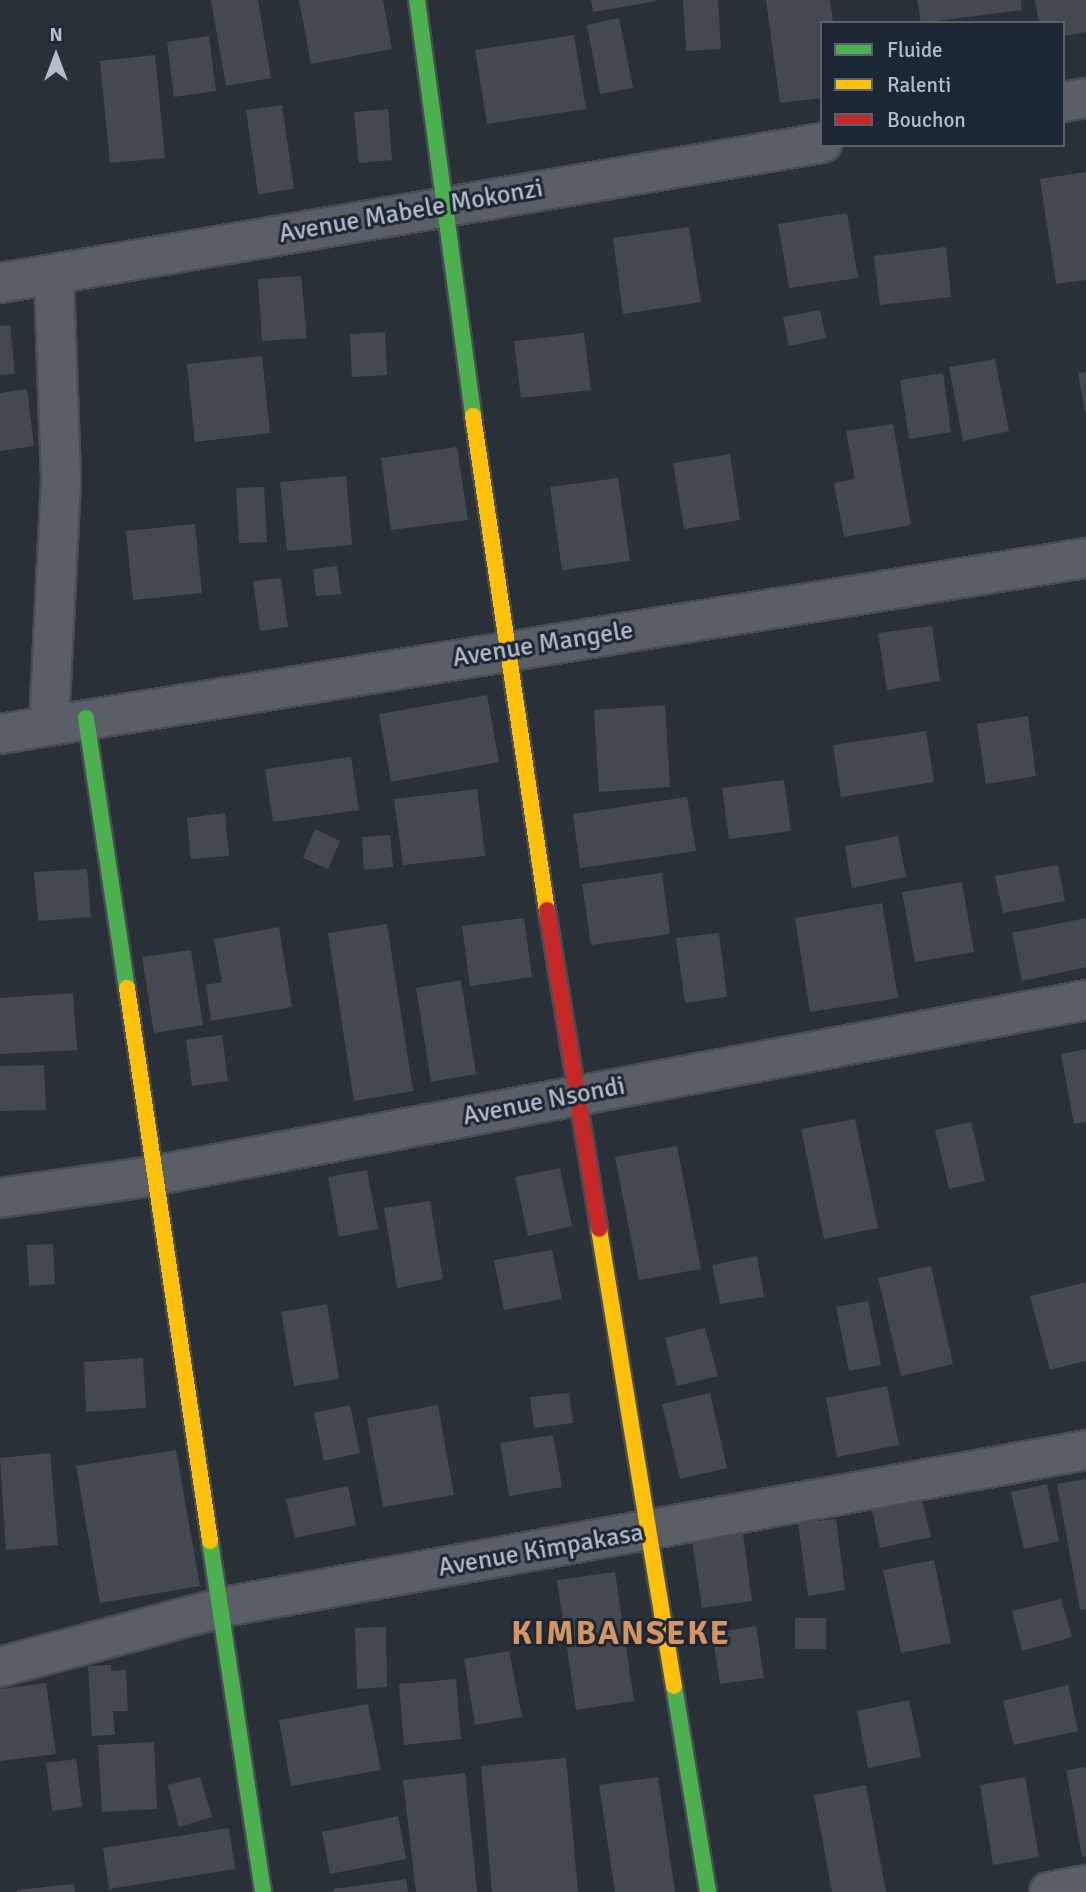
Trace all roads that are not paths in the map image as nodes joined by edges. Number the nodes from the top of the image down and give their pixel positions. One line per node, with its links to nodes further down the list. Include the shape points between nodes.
1 (417, 0): 5 (street)
2 (1086, 98): 3 (street)
3 (1065, 102)
4 (820, 143): 5 (street, Avenue Mabele Mokonzi)
5 (445, 206): 6 (street, Avenue Mabele Mokonzi); 9 (street)
6 (54, 274): 7 (street, Avenue Mabele Mokonzi); 11 (street, via 61,478)
7 (0, 283)
8 (1086, 558): 9 (street, Avenue Mangele)
9 (504, 651): 10 (street, Avenue Mangele); 14 (street)
10 (86, 718): 11 (street, Avenue Mangele); 15 (street)
11 (49, 725): 12 (street, Avenue Mangele)
12 (0, 734)
13 (1086, 1000): 14 (street, Avenue Nsondi)
14 (576, 1096): 15 (street, Avenue Nsondi); 18 (street)
15 (152, 1176): 16 (street, Avenue Nsondi); 19 (street)
16 (0, 1198)
17 (1086, 1450): 18 (street, Avenue Kimpakasa)
18 (652, 1532): 19 (street, Avenue Kimpakasa); 23 (street)
19 (224, 1607): 20 (street, Avenue Kimpakasa); 22 (street)
20 (0, 1667)
21 (1086, 1885): 24 (street)
22 (263, 1892)
23 (708, 1892)
24 (1049, 1892)

